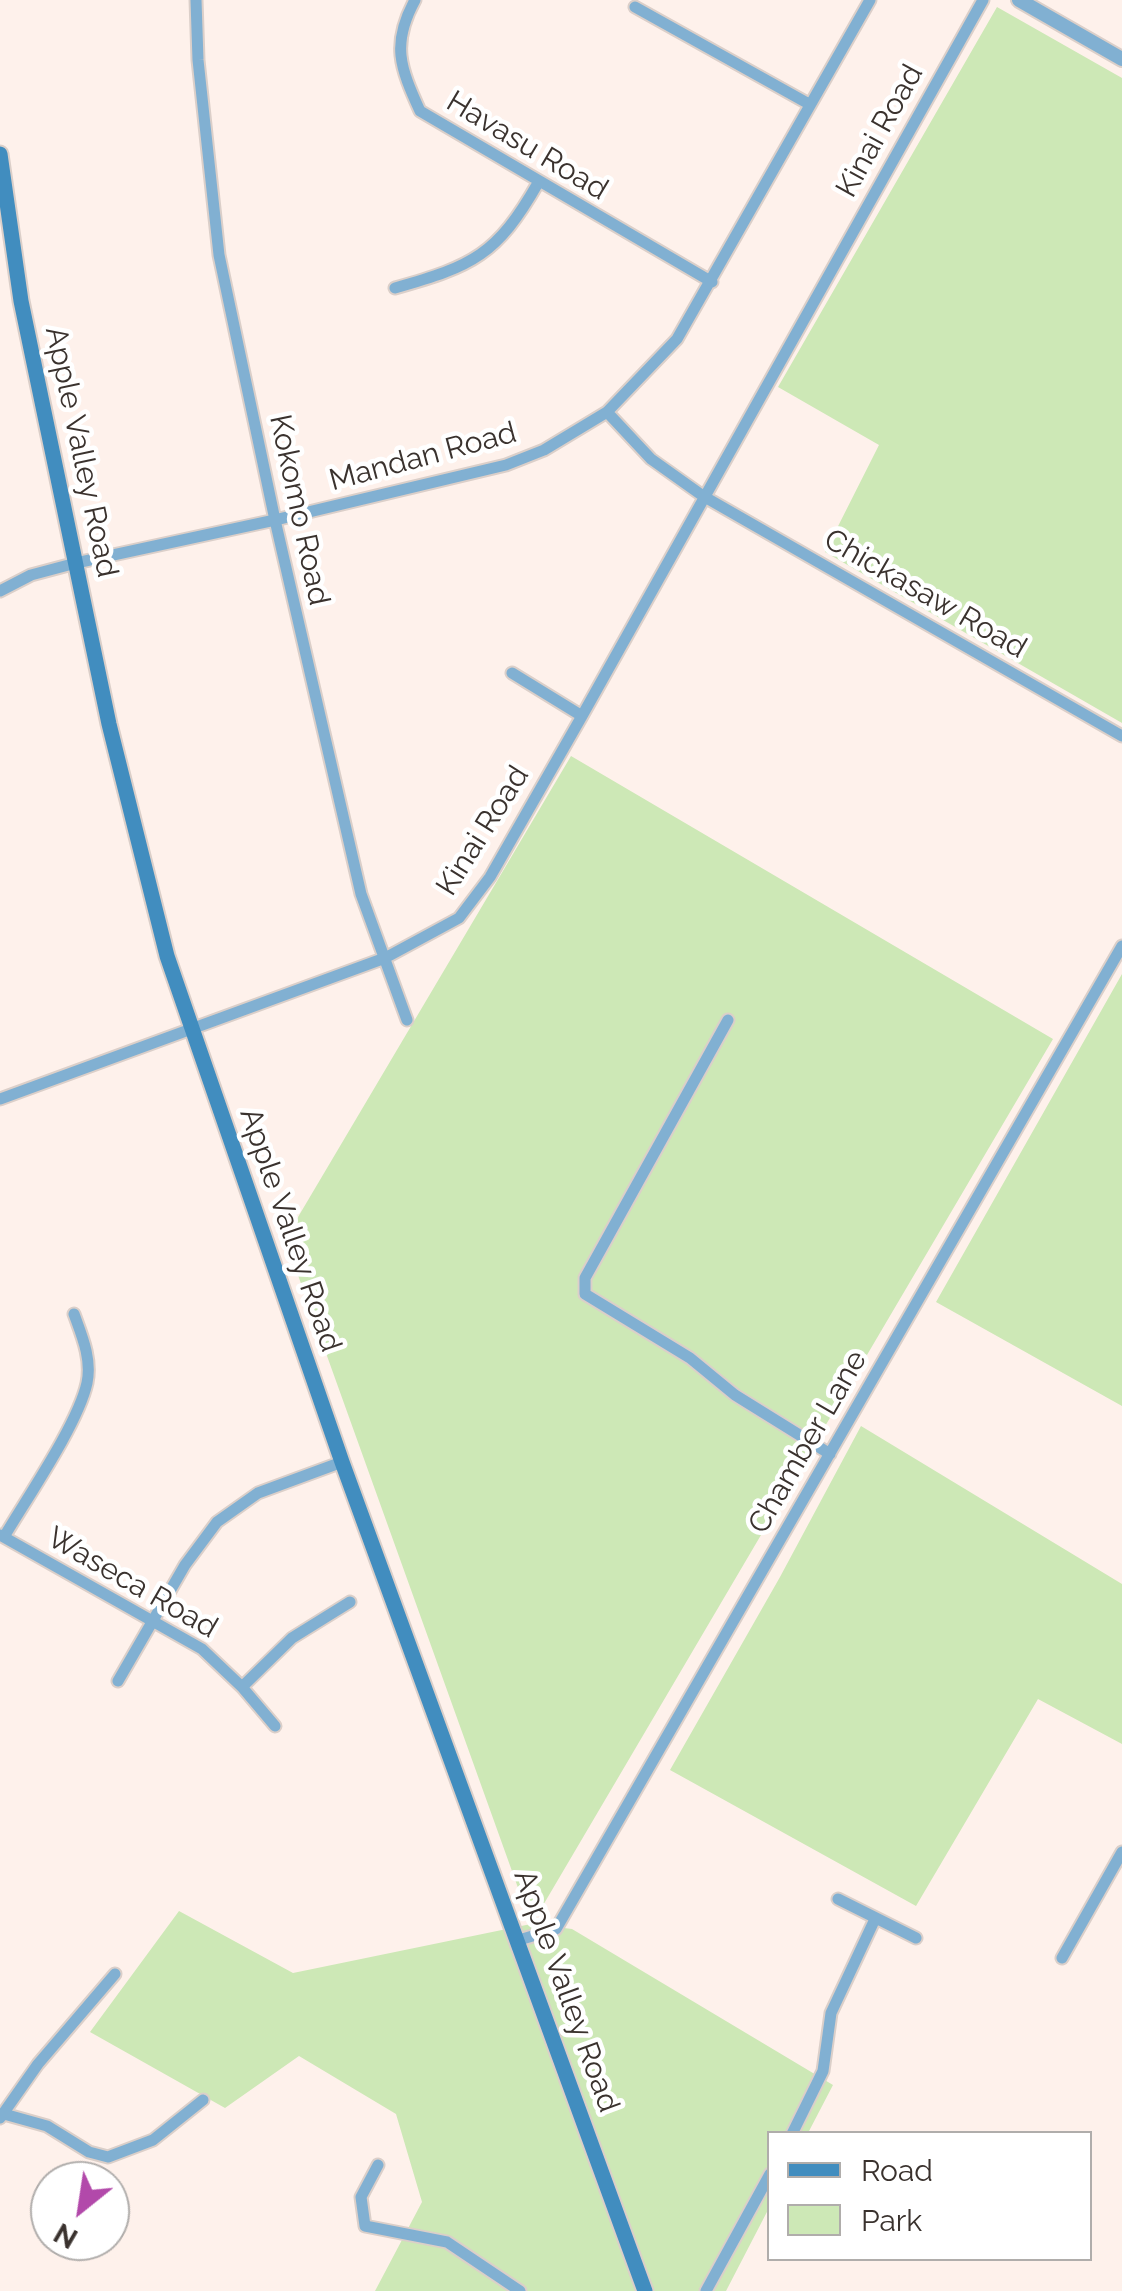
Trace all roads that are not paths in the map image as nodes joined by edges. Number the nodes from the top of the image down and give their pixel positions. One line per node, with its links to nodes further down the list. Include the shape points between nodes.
1 (196, 0): 15 (street, Kokomo Road, via 219,255)
2 (415, 0): 10 (street, Havasu Road, via 401,25 399,52 420,111)
3 (870, 0): 8 (street, Mandan Road)
4 (983, 0): 14 (street, Kinai Road)
5 (1019, 0): 7 (street)
6 (635, 6): 8 (street)
7 (1122, 59)
8 (809, 104): 11 (street, Mandan Road)
9 (0, 154): 16 (main road, Apple Valley Road, via 21,301)
10 (538, 183): 11 (street, Havasu Road); 12 (street, via 492,249 455,271)
11 (712, 282): 13 (street, Mandan Road, via 677,339)
12 (395, 288)
13 (607, 412): 14 (street, via 652,459); 15 (street, Mandan Road, via 506,465)
14 (703, 496): 19 (street, Kinai Road); 20 (street, Chickasaw Road)
15 (275, 520): 16 (street, Mandan Road); 22 (street, Kokomo Road, via 361,894)
16 (76, 563): 17 (street, Mandan Road); 25 (main road, Apple Valley Road, via 147,886)
17 (0, 591)
18 (512, 674): 19 (street)
19 (582, 716): 22 (street, Kinai Road, via 490,877 459,918)
20 (1122, 736)
21 (1122, 946): 28 (street, Chamber Lane)
22 (385, 958): 23 (street, Kokomo Road); 25 (street, Kinai Road)
23 (406, 1020)
24 (728, 1020): 28 (street, via 585,1278 585,1294)
25 (189, 1027): 26 (street, Kinai Road); 29 (main road, Apple Valley Road)
26 (0, 1098)
27 (74, 1314): 30 (street, via 87,1349 88,1382)
28 (830, 1454): 40 (street, Chamber Lane, via 556,1930)
29 (342, 1462): 32 (street, via 258,1493 217,1522); 40 (main road, Apple Valley Road)
30 (2, 1536): 32 (street, Waseca Road)
31 (350, 1602): 34 (street, via 292,1638)
32 (152, 1622): 33 (street); 34 (street, Waseca Road, via 202,1648)
33 (118, 1681)
34 (242, 1686): 35 (street, Waseca Road)
35 (275, 1726)
36 (1122, 1852): 41 (street)
37 (838, 1899): 38 (street)
38 (875, 1919): 39 (street); 45 (street, via 831,2013 823,2071)
39 (916, 1938)
40 (519, 1940): 49 (main road, Apple Valley Road)
41 (1062, 1958)
42 (116, 1974): 44 (street)
43 (203, 2100): 44 (street, via 152,2140 108,2157 47,2126)
44 (2, 2116)
45 (793, 2131)
46 (378, 2165): 48 (street, via 360,2197 365,2226 447,2242)
47 (767, 2179): 50 (street)
48 (520, 2291)
49 (644, 2291)
50 (706, 2291)

